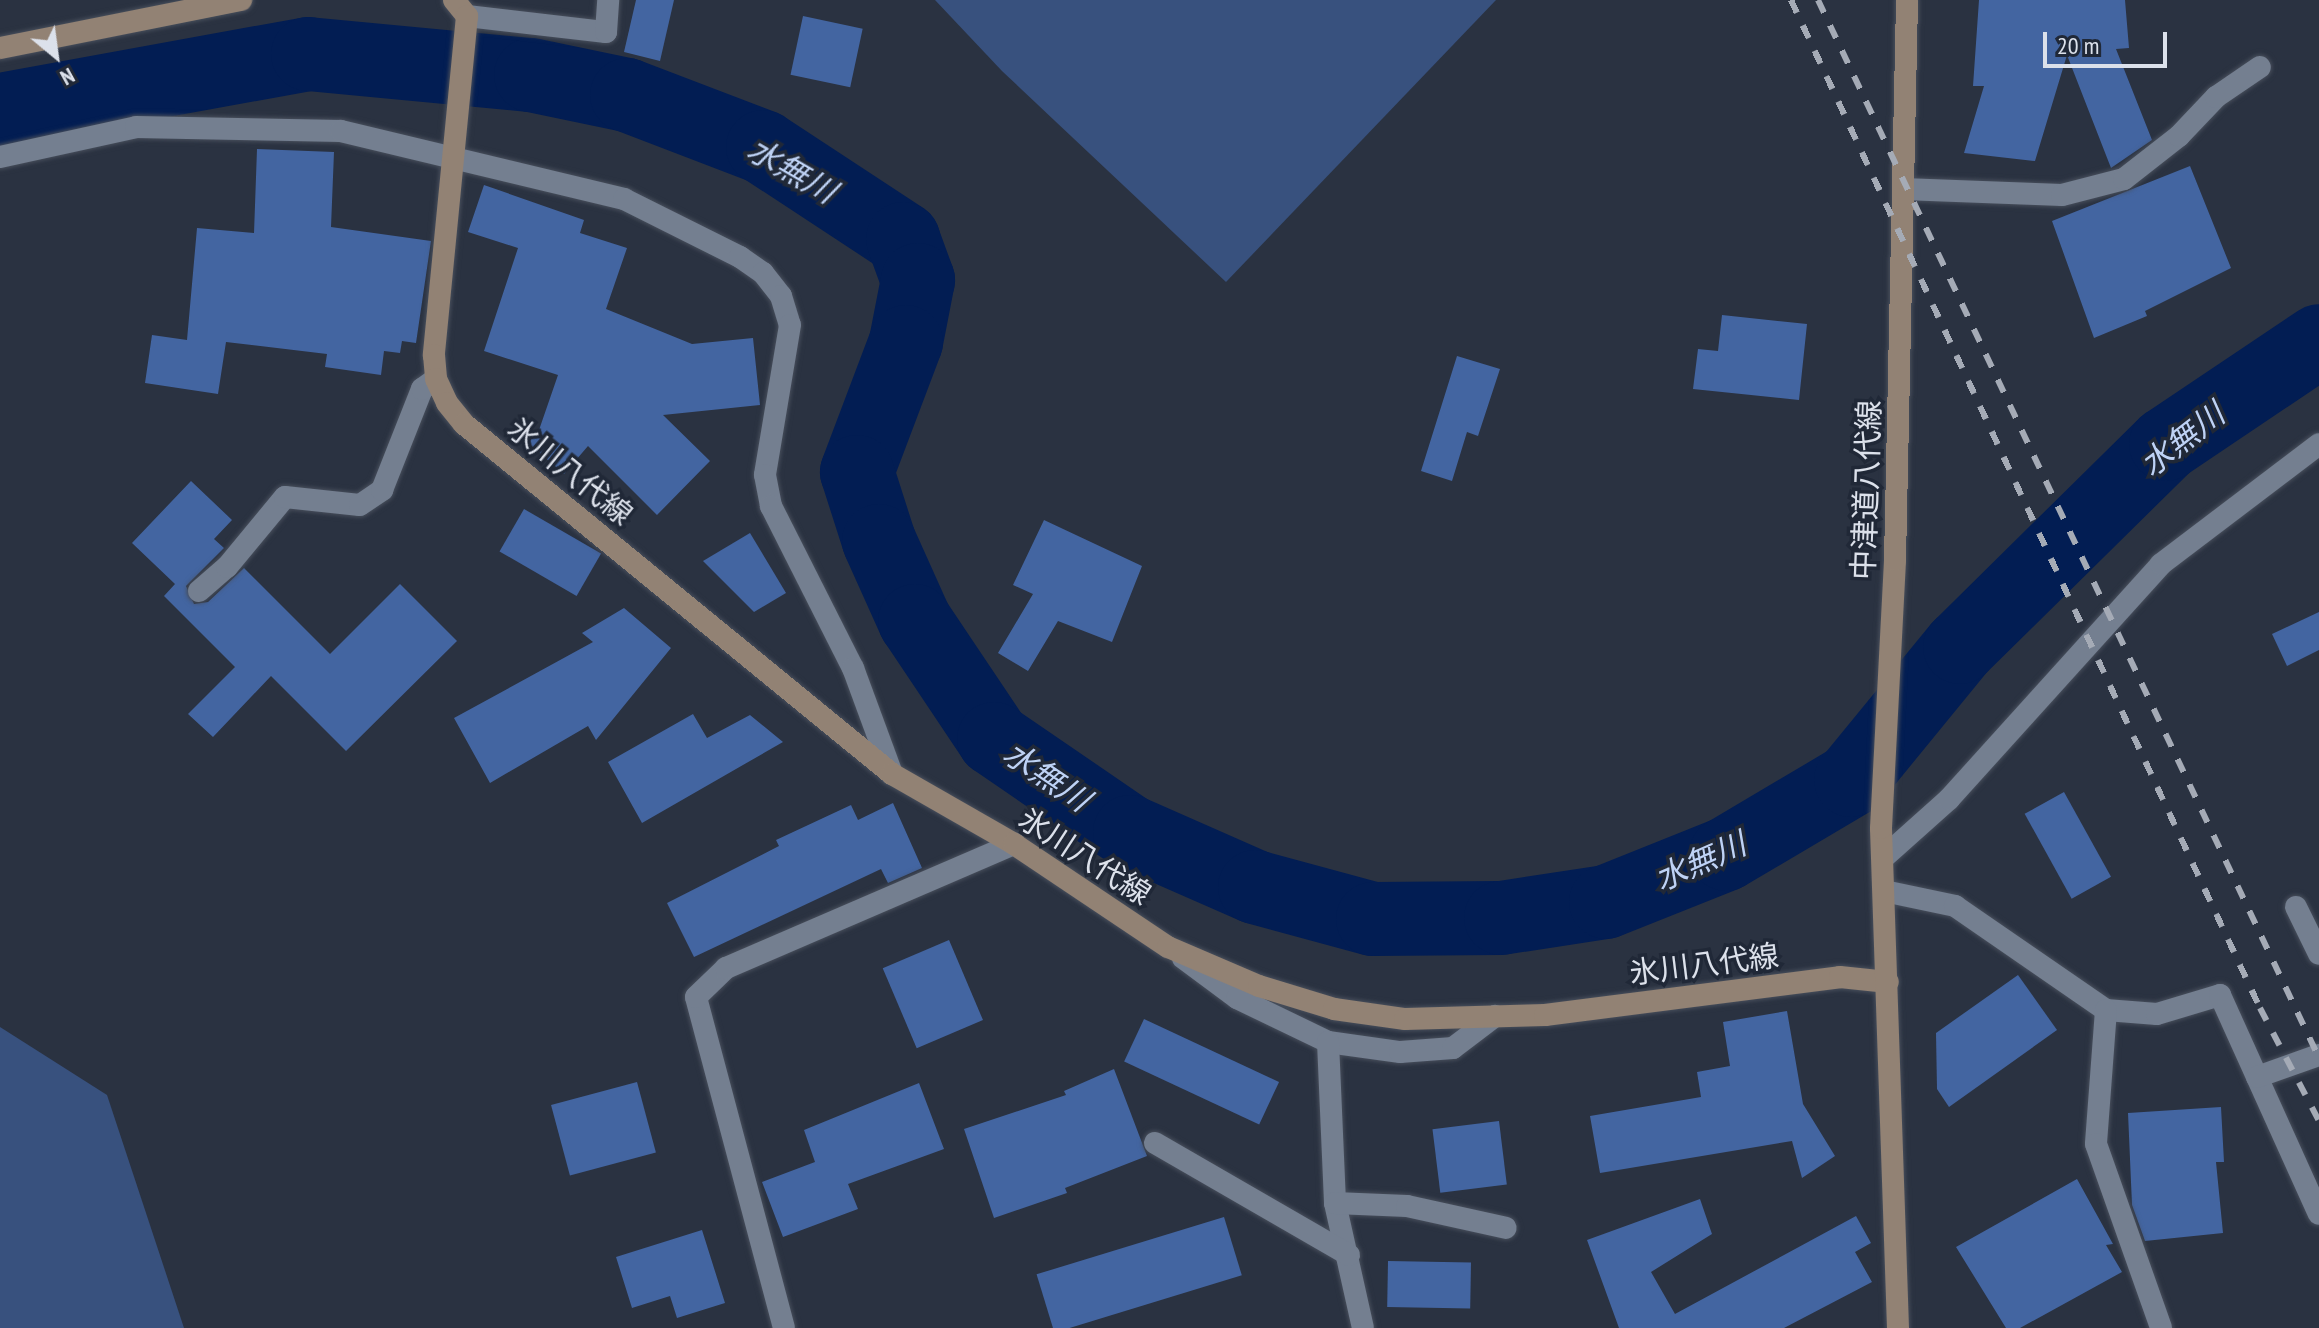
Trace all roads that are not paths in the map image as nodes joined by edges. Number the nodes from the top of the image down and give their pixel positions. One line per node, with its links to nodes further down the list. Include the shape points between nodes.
1 (241, 0): 5 (main road)
2 (608, 0): 4 (street, via 606,32)
3 (1907, 0): 9 (main road, 中津道八代線)
4 (463, 18): 7 (main road)
5 (0, 48)
6 (2260, 67): 9 (street, via 2216,97 2179,136 2124,179 2062,195)
7 (456, 153): 8 (street, via 341,131 136,127); 10 (main road, via 434,355); 13 (street, via 624,199 740,257 763,273 781,296 790,325 765,475 771,506 853,668)
8 (0, 157)
9 (1903, 189): 15 (main road, 中津道八代線)
10 (436, 379): 12 (street, via 422,389 382,490 360,505 285,497 227,567); 13 (main road, 氷川八代線, via 464,424)
11 (2319, 444): 15 (street, via 2161,564 1949,799)
12 (199, 591)
13 (892, 774): 14 (main road, 氷川八代線)
14 (1014, 844): 18 (main road, 氷川八代線); 31 (street, via 726,968 696,997)
15 (1883, 858): 16 (main road, 中津道八代線)
16 (1884, 891): 20 (main road, 中津道八代線); 21 (street, via 1955,906)
17 (2296, 907): 19 (street)
18 (1168, 947): 22 (main road, 氷川八代線, via 1259,986 1334,1009 1405,1019); 23 (street, via 1237,998)
19 (2319, 954)
20 (1888, 982): 22 (main road, 氷川八代線, via 1840,977); 33 (main road)
21 (2106, 1010): 25 (street, via 2157,1014 2220,995); 34 (street, via 2096,1144)
22 (1495, 1016): 23 (street, via 1453,1048 1400,1052)
23 (1328, 1042): 27 (street)
24 (2319, 1055): 25 (street)
25 (2257, 1077): 28 (street)
26 (1155, 1143): 30 (street)
27 (1335, 1203): 29 (street, via 1407,1206); 30 (street)
28 (2319, 1214)
29 (1506, 1228)
30 (1349, 1255): 32 (street)
31 (784, 1328)
32 (1363, 1328)
33 (1898, 1328)
34 (2161, 1328)

